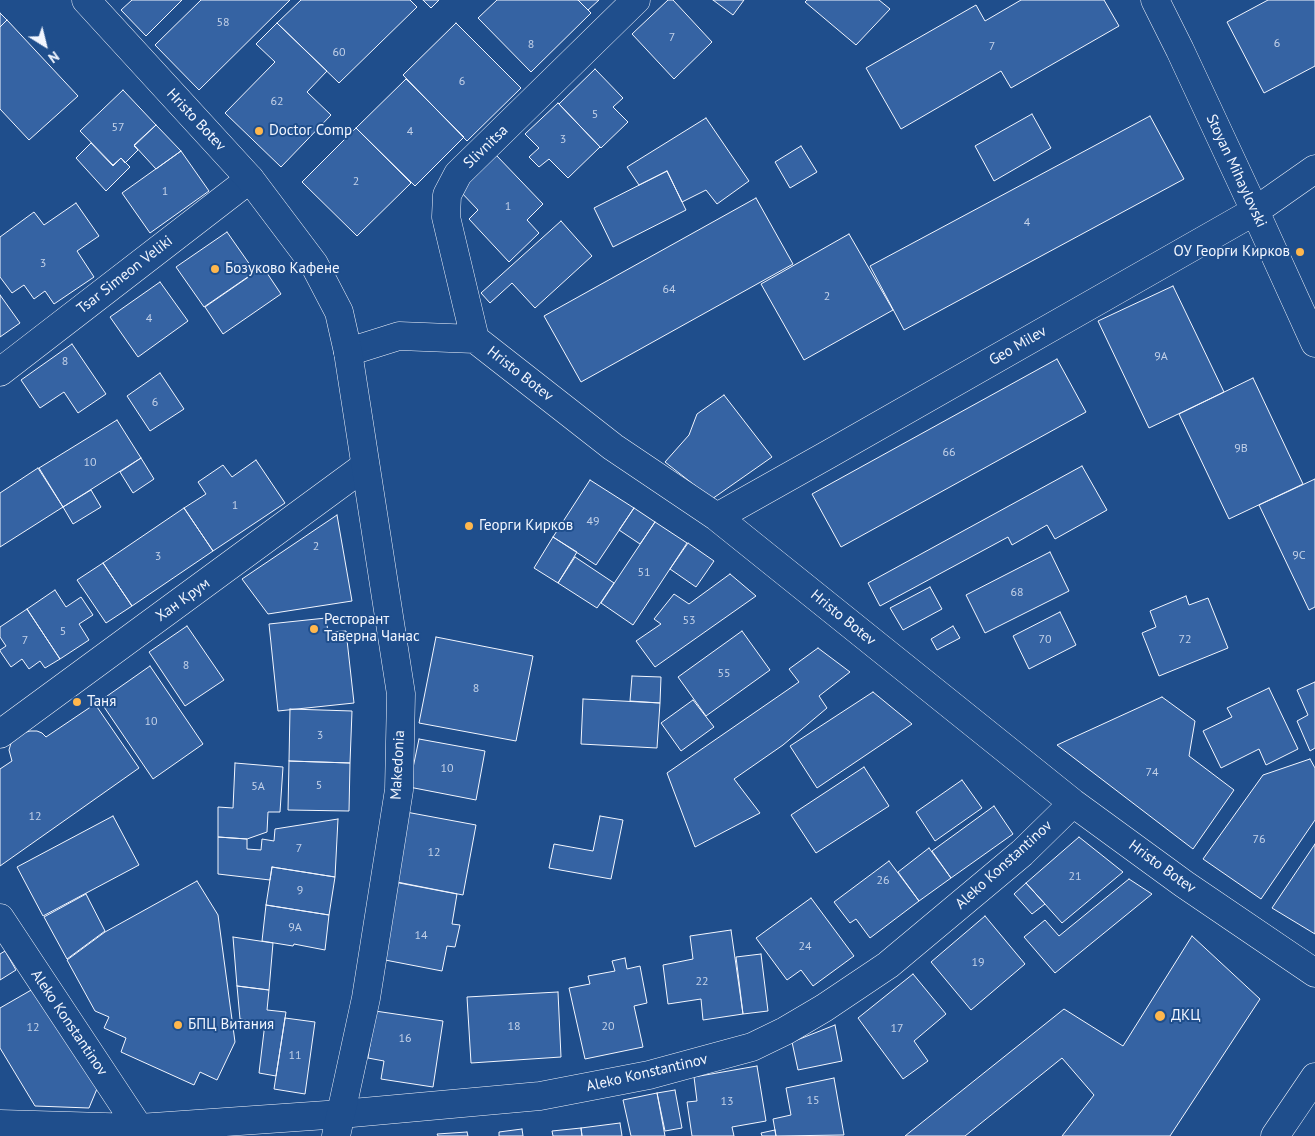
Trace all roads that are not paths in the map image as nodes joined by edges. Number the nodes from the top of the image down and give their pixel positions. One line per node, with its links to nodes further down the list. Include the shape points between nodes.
1 (86, 0): 5 (street, Hristo Botev)
2 (636, 0): 7 (street, Slivnitsa, via 458,174 447,195 446,216)
3 (1155, 0): 6 (street, Stoyan Mihaylovski)
4 (1315, 169): 6 (street, Geo Milev)
5 (250, 179): 9 (street, Hristo Botev, via 314,264 339,312); 10 (street, Tsar Simeon Veliki)
6 (1255, 210): 8 (street, Stoyan Mihaylovski); 13 (street, Geo Milev)
7 (475, 339): 9 (street, Hristo Botev, via 399,336); 13 (street, Hristo Botev, via 613,447)
8 (1315, 343)
9 (348, 352): 11 (street, Hristo Botev)
10 (0, 372)
11 (354, 393): 12 (street, Makedonia)
12 (366, 466): 14 (street, Хан Крум); 20 (street, Makedonia, via 401,694 398,790 366,998)
13 (717, 517): 15 (street, Hristo Botev)
14 (0, 734)
15 (1073, 803): 17 (street, Hristo Botev, via 1184,884); 20 (street, Aleko Konstantinov, via 1022,853 888,965 824,1008 752,1047 649,1075 540,1096)
16 (0, 918): 21 (street, Aleko Konstantinov)
17 (1315, 972)
18 (1315, 1077): 22 (street)
19 (0, 1124): 21 (street, Aleko Konstantinov)
20 (338, 1125): 21 (street, Aleko Konstantinov)
21 (139, 1128)
22 (1275, 1136)

